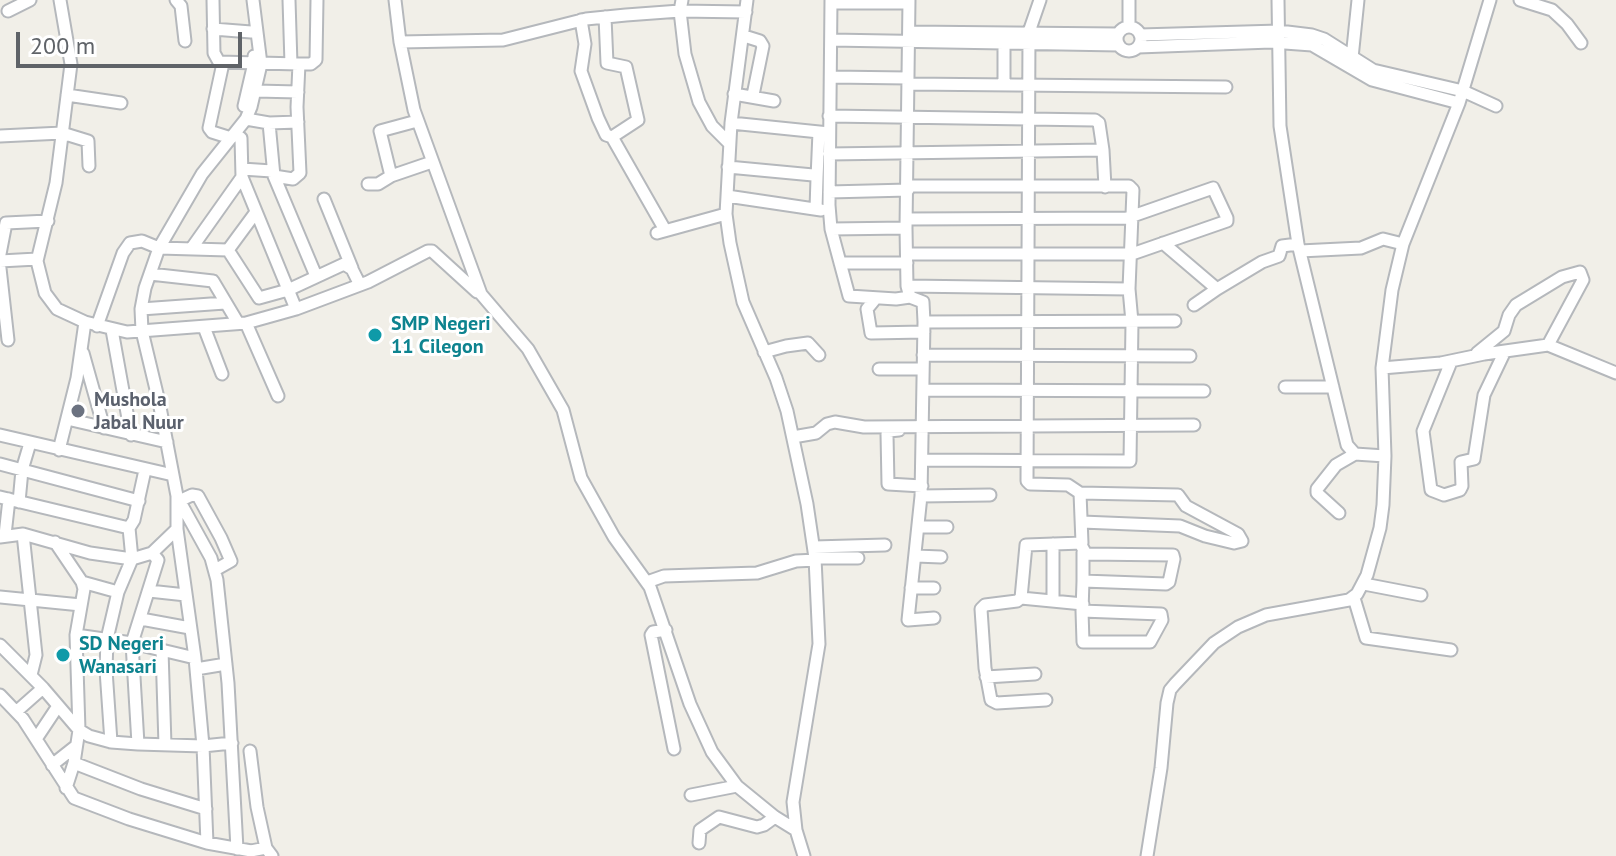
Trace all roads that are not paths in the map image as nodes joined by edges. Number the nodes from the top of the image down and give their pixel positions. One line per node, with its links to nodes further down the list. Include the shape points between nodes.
1 (30, 0): 19 (street)
2 (60, 0): 47 (street, via 71,57)
3 (176, 0): 30 (street)
4 (213, 0): 22 (street)
5 (289, 0): 38 (street)
6 (317, 0): 38 (street, via 316,60)
7 (395, 0): 32 (street)
8 (1040, 0): 28 (street)
9 (1129, 0): 24 (street)
10 (1278, 0): 27 (street)
11 (1358, 0): 35 (street)
12 (1490, 0): 49 (street)
13 (1520, 0): 33 (street, via 1552,10)
14 (250, 1): 23 (street); 37 (street)
15 (831, 1): 16 (street); 29 (street)
16 (909, 2): 26 (street)
17 (681, 5): 18 (street); 20 (street); 66 (street, via 685,54 699,102)
18 (746, 6): 25 (street)
19 (8, 11)
20 (605, 17): 21 (street); 65 (street, via 607,63 626,67 638,120)
21 (581, 20): 32 (street, via 503,40); 65 (street, via 583,78 605,134)
22 (213, 29): 23 (street); 36 (street, via 215,57)
23 (251, 32): 37 (street)
24 (1122, 35): 28 (street); 31 (street, via 1136,29); 31 (street, via 1126,51)
25 (744, 36): 46 (street); 48 (street, via 763,46)
26 (909, 37): 28 (street); 29 (street); 34 (street); 40 (street)
27 (1279, 37): 31 (street); 35 (street, via 1317,36); 49 (street, via 1315,46 1372,80); 97 (street, via 1280,126)
28 (1029, 38): 34 (street); 42 (street)
29 (831, 40): 39 (street)
30 (185, 41)
31 (1139, 41)
32 (400, 42): 57 (street)
33 (1581, 43)
34 (1004, 44): 41 (street)
35 (1352, 58): 49 (street, via 1383,74)
36 (223, 63): 37 (street); 64 (street, via 209,128)
37 (258, 64): 38 (street); 44 (street); 64 (street)
38 (295, 64): 45 (street)
39 (831, 77): 40 (street); 53 (street)
40 (908, 81): 41 (street); 54 (street)
41 (1004, 84): 42 (street)
42 (1030, 84): 43 (street); 55 (street)
43 (1226, 87)
44 (256, 91): 45 (street); 56 (street)
45 (298, 92): 58 (street)
46 (734, 94): 48 (street); 60 (street)
47 (67, 95): 51 (street); 62 (street)
48 (753, 95): 50 (street)
49 (1461, 97): 52 (street); 95 (street)
50 (774, 101)
51 (121, 103)
52 (1496, 106)
53 (829, 116): 54 (street); 61 (street)
54 (908, 117): 55 (street); 68 (street)
55 (1029, 117): 67 (street, via 1095,120); 69 (street)
56 (246, 119): 59 (street); 64 (street)
57 (417, 121): 71 (street); 76 (street, via 380,131)
58 (298, 122): 59 (street); 75 (street, via 299,175 293,179)
59 (269, 123): 75 (street)
60 (731, 123): 61 (street); 66 (street)
61 (824, 132): 70 (street); 77 (street)
62 (62, 133): 63 (street); 72 (street, via 89,142); 91 (street)
63 (0, 136)
64 (231, 136): 74 (street, via 241,138); 96 (street)
65 (612, 137): 88 (street, via 661,231)
66 (729, 143): 73 (street)
67 (1103, 150): 69 (street); 80 (street)
68 (907, 151): 69 (street); 70 (street); 81 (street)
69 (1029, 151): 79 (street)
70 (829, 154): 82 (street)
71 (432, 162): 76 (street); 117 (street)
72 (89, 166)
73 (728, 167): 77 (street); 83 (street)
74 (242, 173): 75 (street); 87 (street); 98 (street)
75 (273, 174): 110 (street)
76 (391, 176): 78 (street)
77 (817, 178): 85 (street)
78 (368, 184)
79 (1029, 185): 80 (street); 81 (street); 90 (street)
80 (1105, 187): 89 (street, via 1132,188)
81 (908, 188): 82 (street); 92 (street)
82 (829, 192): 86 (street)
83 (727, 196): 85 (street); 88 (street)
84 (324, 199): 108 (street)
85 (816, 209): 86 (street)
86 (829, 211): 93 (street)
87 (256, 212): 99 (street); 115 (street)
88 (726, 214): 137 (street, via 743,302)
89 (1134, 217): 90 (street); 94 (street, via 1215,189 1227,221); 102 (street)
90 (1029, 219): 92 (street); 100 (street)
91 (48, 221): 101 (street, via 6,223); 104 (street)
92 (907, 224): 93 (street); 103 (street)
93 (831, 229): 106 (street)
94 (1163, 243): 102 (street); 114 (street)
95 (1403, 244): 97 (street, via 1383,239 1361,248); 145 (street)
96 (159, 248): 98 (street); 109 (street); 128 (street, via 142,241 127,245)
97 (1299, 248): 114 (street, via 1282,246 1279,256); 151 (street)
98 (191, 249): 99 (street)
99 (228, 250): 115 (street, via 257,297)
100 (1029, 253): 102 (street); 103 (street); 112 (street)
101 (0, 254)
102 (1132, 254): 113 (street)
103 (907, 258): 106 (street); 116 (street)
104 (37, 259): 105 (street); 124 (street, via 49,302)
105 (0, 261)
106 (840, 263): 118 (street, via 849,296)
107 (0, 268): 133 (street)
108 (352, 269): 110 (street, via 343,264); 111 (street)
109 (150, 274): 119 (street, via 212,281); 121 (street)
110 (316, 276): 115 (street)
111 (360, 285): 117 (street, via 429,251); 122 (street)
112 (1028, 287): 113 (street); 116 (street); 125 (street)
113 (1129, 289): 126 (street)
114 (1217, 289): 120 (street)
115 (288, 290): 122 (street)
116 (908, 291): 118 (street); 130 (street, via 923,302)
117 (481, 294): 207 (street, via 528,349 555,393 588,491)
118 (876, 298): 130 (street, via 867,309 871,333)
119 (225, 303): 121 (street); 127 (street)
120 (1194, 305)
121 (141, 309): 132 (street)
122 (296, 309): 127 (street)
123 (1175, 321): 126 (street)
124 (85, 322): 128 (street); 135 (street)
125 (1027, 322): 126 (street); 130 (street); 138 (street)
126 (1132, 322): 143 (street)
127 (242, 323): 129 (street); 156 (street)
128 (97, 326): 131 (street)
129 (204, 327): 132 (street); 149 (street)
130 (924, 327): 140 (street)
131 (112, 330): 132 (street); 164 (street)
132 (142, 331): 166 (street)
133 (8, 340)
134 (1548, 345): 136 (street); 142 (street, via 1583,280 1580,272 1516,305 1504,331); 148 (street)
135 (82, 348): 157 (street); 161 (street)
136 (1505, 351): 142 (street); 144 (street, via 1484,395 1474,459 1460,463 1461,489 1444,495 1431,490 1423,431)
137 (764, 352): 139 (street, via 808,343); 165 (street)
138 (1027, 354): 140 (street); 143 (street); 153 (street)
139 (819, 355)
140 (923, 355): 147 (street)
141 (1190, 356): 143 (street)
142 (1474, 356): 144 (street)
143 (1131, 357): 154 (street)
144 (1451, 362): 145 (street)
145 (1382, 368): 170 (street)
146 (879, 369): 147 (street)
147 (923, 369): 152 (street)
148 (1616, 373)
149 (222, 374)
150 (1285, 387): 151 (street)
151 (1333, 387): 169 (street, via 1347,445)
152 (923, 390): 153 (street); 162 (street)
153 (1027, 390): 154 (street); 159 (street)
154 (1131, 390): 155 (street); 158 (street)
155 (1204, 391)
156 (278, 396)
157 (67, 419): 161 (street); 168 (street)
158 (1131, 424): 159 (street); 160 (street); 171 (street, via 1129,462)
159 (1027, 425): 162 (street); 171 (street)
160 (1194, 425)
161 (104, 428): 164 (street)
162 (923, 428): 165 (street, via 835,422); 172 (street); 177 (street, via 887,434 888,484)
163 (0, 435): 167 (street)
164 (131, 435): 166 (street)
165 (793, 437): 197 (street)
166 (167, 442): 176 (street)
167 (30, 443): 168 (street); 174 (street)
168 (59, 450): 175 (street)
169 (1355, 454): 170 (street); 184 (street, via 1336,465 1317,491)
170 (1385, 456): 208 (street, via 1380,528)
171 (1027, 459): 172 (street); 178 (street, via 1030,484 1068,485)
172 (923, 460): 177 (street)
173 (0, 464): 174 (street)
174 (22, 470): 181 (street); 182 (street)
175 (145, 470): 176 (street); 182 (street)
176 (173, 475): 180 (street)
177 (921, 491): 179 (street); 187 (street)
178 (1080, 493): 183 (street, via 1178,495); 185 (street)
179 (990, 495)
180 (178, 498): 190 (street); 203 (street); 203 (street, via 198,496 221,538 231,561)
181 (9, 499): 189 (street); 192 (street)
182 (139, 501): 189 (street)
183 (1183, 503): 186 (street); 186 (street, via 1242,541)
184 (1339, 513)
185 (1082, 522): 186 (street); 196 (street)
186 (1180, 526)
187 (918, 527): 188 (street); 199 (street)
188 (947, 527)
189 (129, 528): 202 (street)
190 (177, 529): 198 (street); 204 (street)
191 (23, 534): 192 (street); 193 (street); 218 (street)
192 (3, 536)
193 (55, 542): 202 (street); 206 (street)
194 (1053, 544): 196 (street); 216 (street, via 1024,547); 219 (street)
195 (885, 545): 197 (street)
196 (1082, 548): 205 (street); 205 (street, via 1090,554 1174,559 1166,584)
197 (815, 555): 201 (street); 207 (street, via 757,573 664,576); 260 (street, via 820,625 794,794)
198 (155, 556): 202 (street); 204 (street); 211 (street)
199 (916, 556): 200 (street); 209 (street)
200 (941, 557)
201 (858, 558)
202 (132, 559): 212 (street)
203 (215, 570): 233 (street)
204 (183, 571): 213 (street)
205 (1083, 581): 221 (street)
206 (82, 582): 212 (street); 220 (street)
207 (647, 582): 225 (street)
208 (1364, 584): 214 (street); 217 (street)
209 (911, 588): 210 (street); 222 (street, via 908,620)
210 (934, 588)
211 (149, 591): 213 (street); 223 (street)
212 (118, 592): 227 (street)
213 (186, 595): 224 (street)
214 (1421, 595)
215 (0, 597): 218 (street)
216 (1021, 598): 219 (street); 236 (street, via 982,607)
217 (1354, 598): 231 (street, via 1366,638); 266 (street, via 1251,620 1214,643 1180,677 1168,694)
218 (30, 600): 220 (street); 235 (street, via 36,655)
219 (1053, 601): 221 (street)
220 (81, 605): 226 (street)
221 (1082, 608): 221 (street, via 1083,642 1150,642 1162,620 1161,614)
222 (934, 618)
223 (141, 619): 224 (street); 228 (street)
224 (190, 628): 232 (street)
225 (666, 630): 251 (street, via 651,635); 255 (street, via 706,741)
226 (76, 635): 227 (street); 243 (street)
227 (107, 639): 228 (street); 245 (street)
228 (132, 643): 230 (street); 247 (street)
229 (0, 645): 235 (street)
230 (162, 650): 232 (street); 248 (street)
231 (1451, 650)
232 (195, 663): 233 (street); 250 (street)
233 (226, 664): 246 (street)
234 (1035, 674): 236 (street)
235 (31, 675): 237 (street)
236 (986, 677): 239 (street, via 994,703)
237 (43, 688): 241 (street); 242 (street)
238 (0, 695): 242 (street)
239 (1046, 700)
240 (0, 704): 242 (street)
241 (58, 706): 243 (street); 244 (street)
242 (16, 709): 244 (street)
243 (79, 730): 245 (street); 249 (street)
244 (36, 739): 254 (street)
245 (111, 742): 247 (street)
246 (232, 743): 250 (street); 263 (street)
247 (138, 744): 248 (street)
248 (165, 745): 250 (street)
249 (76, 746): 253 (street); 254 (street)
250 (203, 746): 258 (street)
251 (674, 749)
252 (250, 751): 264 (street)
253 (74, 763): 256 (street); 258 (street)
254 (52, 765): 256 (street)
255 (737, 786): 257 (street); 259 (street)
256 (66, 788): 261 (street, via 77,799)
257 (691, 795)
258 (206, 809): 261 (street)
259 (775, 817): 260 (street); 262 (street, via 757,827 719,817 700,830)
260 (796, 830): 265 (street)
261 (207, 843): 263 (street)
262 (699, 843)
263 (237, 849): 264 (street)
264 (269, 852)
265 (804, 856)
266 (1147, 856)

